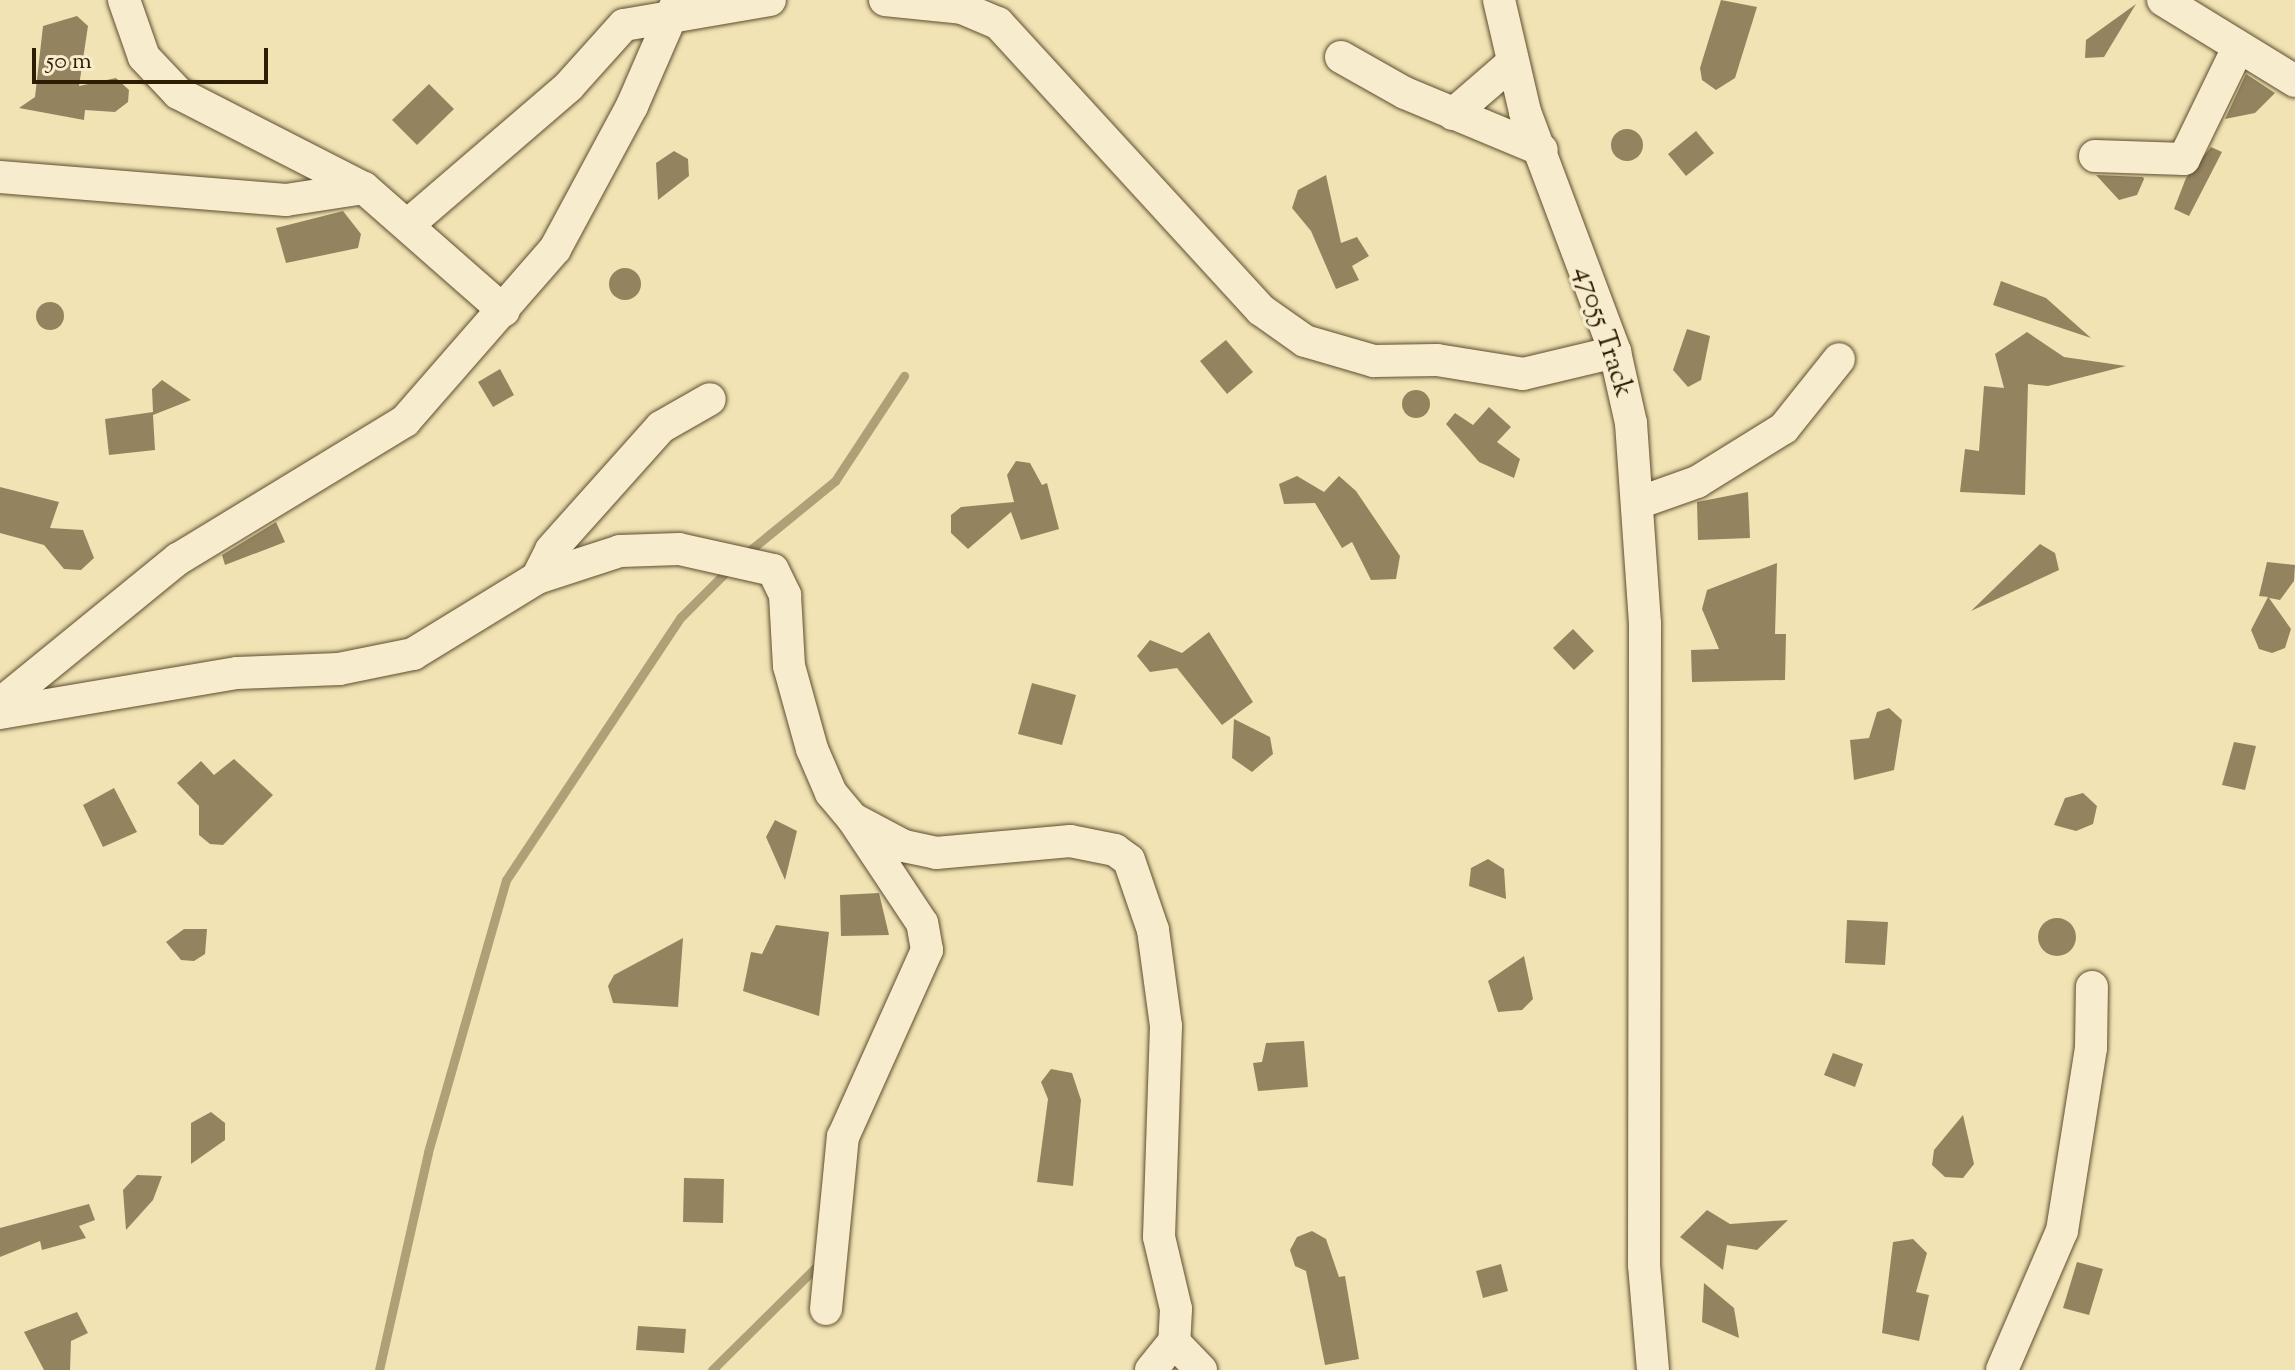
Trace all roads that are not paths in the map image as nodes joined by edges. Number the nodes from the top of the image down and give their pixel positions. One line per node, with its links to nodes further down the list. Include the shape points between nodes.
1 (124, 0): 15 (street, via 144,57 178,93)
2 (770, 0): 6 (street)
3 (885, 0): 18 (street, via 962,8 998,23 1261,310 1305,341 1374,361 1437,360 1523,374)
4 (1499, 0): 9 (street, 47055 Track)
5 (2163, 0): 7 (street)
6 (677, 7): 16 (street, via 624,25 569,86); 17 (street, via 582,205)
7 (2237, 50): 10 (street); 13 (street, via 2184,159)
8 (1341, 57): 11 (street)
9 (1511, 64): 11 (street); 12 (street, 47055 Track)
10 (2295, 81)
11 (1453, 114): 12 (street)
12 (1542, 150): 18 (street, 47055 Track)
13 (2095, 156)
14 (0, 177): 15 (street, via 273,200)
15 (364, 188): 16 (street)
16 (410, 223): 17 (street)
17 (504, 311): 23 (street, via 386,438 188,552)
18 (1615, 352): 21 (street, 47055 Track)
19 (1839, 359): 21 (street, via 1784,428 1697,482)
20 (710, 399): 22 (street, via 661,427 551,550)
21 (1638, 503): 31 (street, 47055 Track, via 1646,724 1643,1219)
22 (537, 578): 24 (street, via 413,654 339,669 237,673); 25 (street, via 583,560 655,548 725,555 773,570 785,595 789,666 812,749 831,793)
23 (0, 704)
24 (0, 713)
25 (853, 819): 27 (street, via 922,923 927,950 843,1137); 28 (street, via 904,846 936,853 1070,841 1115,850 1129,860 1162,980 1159,1237 1176,1309)
26 (2092, 987): 32 (street, via 2091,1048 2062,1231)
27 (826, 1309)
28 (1174, 1342): 29 (street); 30 (street)
29 (1151, 1370)
30 (1201, 1370)
31 (1653, 1370)
32 (2002, 1370)

